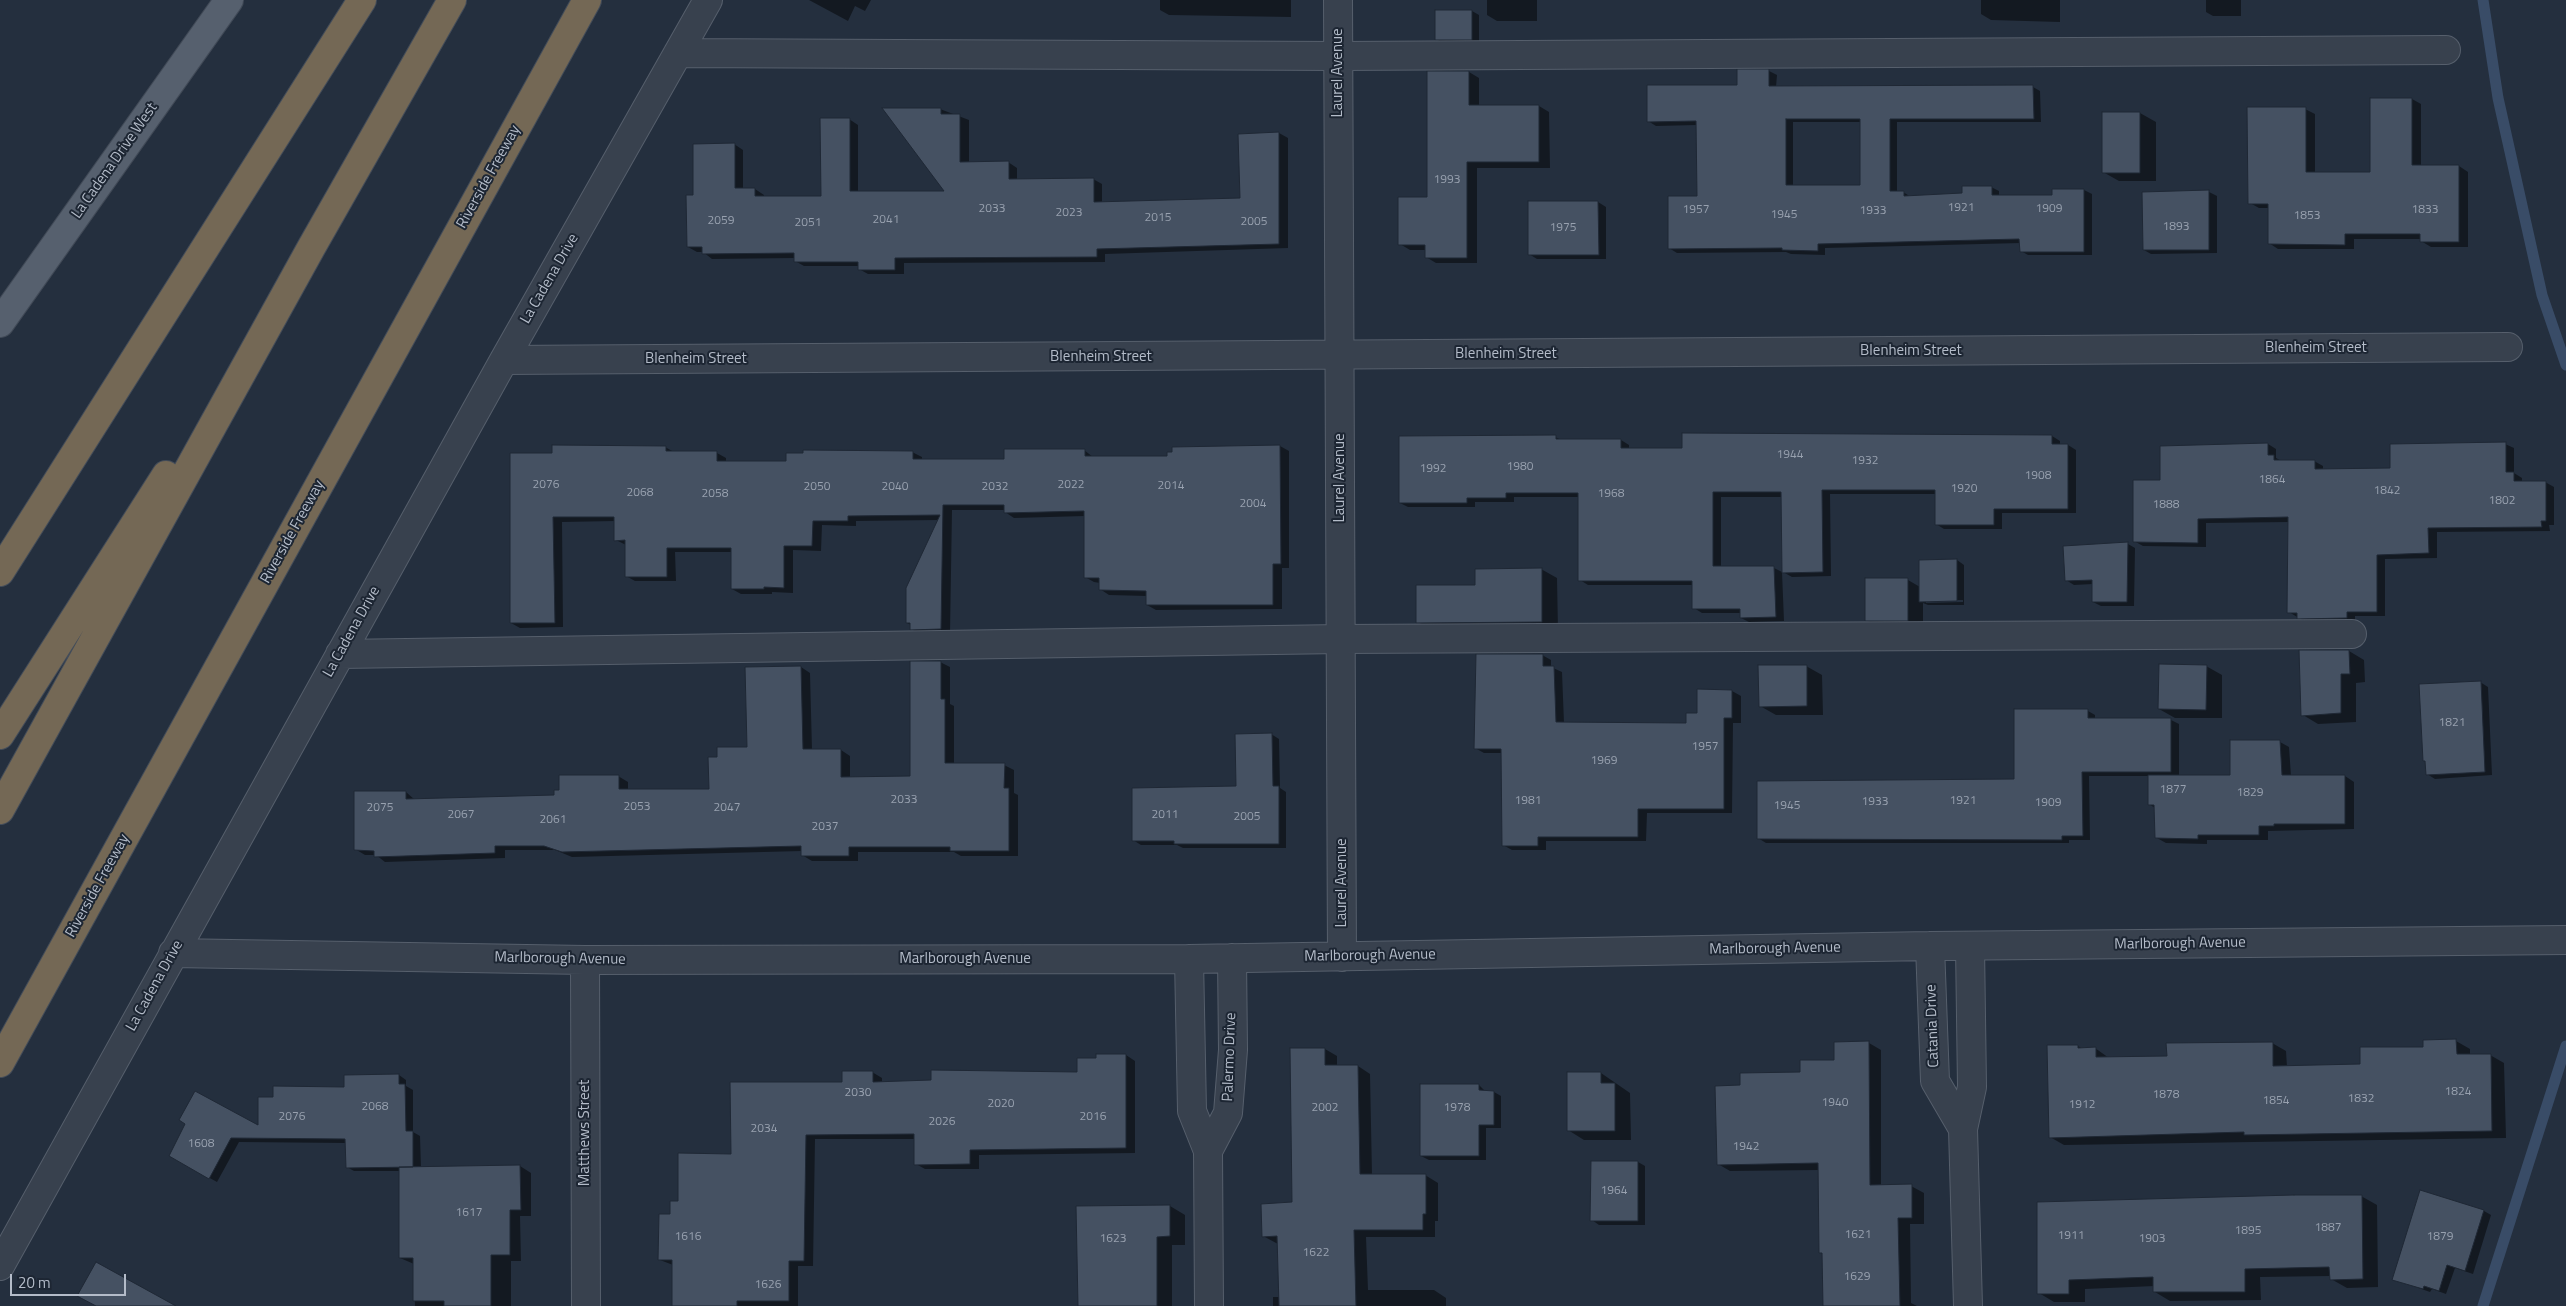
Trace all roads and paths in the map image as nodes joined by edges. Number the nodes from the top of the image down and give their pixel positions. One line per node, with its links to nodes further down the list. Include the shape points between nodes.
1 (229, 0): 11 (main road, La Cadena Drive West)
2 (362, 0): 15 (highway)
3 (452, 0): 10 (highway)
4 (586, 0): 29 (highway, Riverside Freeway)
5 (708, 0): 8 (street, La Cadena Drive)
6 (1338, 0): 9 (street, Laurel Avenue)
7 (2446, 50): 9 (street)
8 (678, 53): 9 (street); 14 (street, La Cadena Drive)
9 (1338, 56): 13 (street, Laurel Avenue)
10 (311, 248): 19 (highway); 20 (highway)
11 (0, 322)
12 (2508, 347): 13 (street, Blenheim Street)
13 (1340, 355): 14 (street, Blenheim Street); 17 (street, Laurel Avenue)
14 (504, 360): 18 (street, La Cadena Drive)
15 (0, 572)
16 (2352, 634): 17 (street)
17 (1341, 640): 18 (street); 25 (street, Laurel Avenue)
18 (340, 654): 24 (street, La Cadena Drive)
19 (0, 735)
20 (0, 810)
21 (2566, 940): 23 (street, Marlborough Avenue)
22 (1930, 946): 23 (street, Marlborough Avenue); 25 (street, Marlborough Avenue); 30 (street, Catania Drive, via 1935,1081)
23 (1970, 946): 30 (street, Catania Drive, via 1972,1087)
24 (173, 953): 28 (street, Marlborough Avenue); 32 (street, La Cadena Drive)
25 (1342, 957): 27 (street, Marlborough Avenue)
26 (1189, 958): 27 (street, Marlborough Avenue); 28 (street, Marlborough Avenue); 31 (street, Palermo Drive, via 1192,1111)
27 (1232, 958): 31 (street, Palermo Drive, via 1228,1113)
28 (585, 960): 33 (street, Matthews Street)
29 (0, 1063)
30 (1963, 1129): 35 (street, Catania Drive)
31 (1208, 1151): 34 (street, Palermo Drive)
32 (0, 1266)
33 (586, 1306)
34 (1210, 1306)
35 (1968, 1306)

